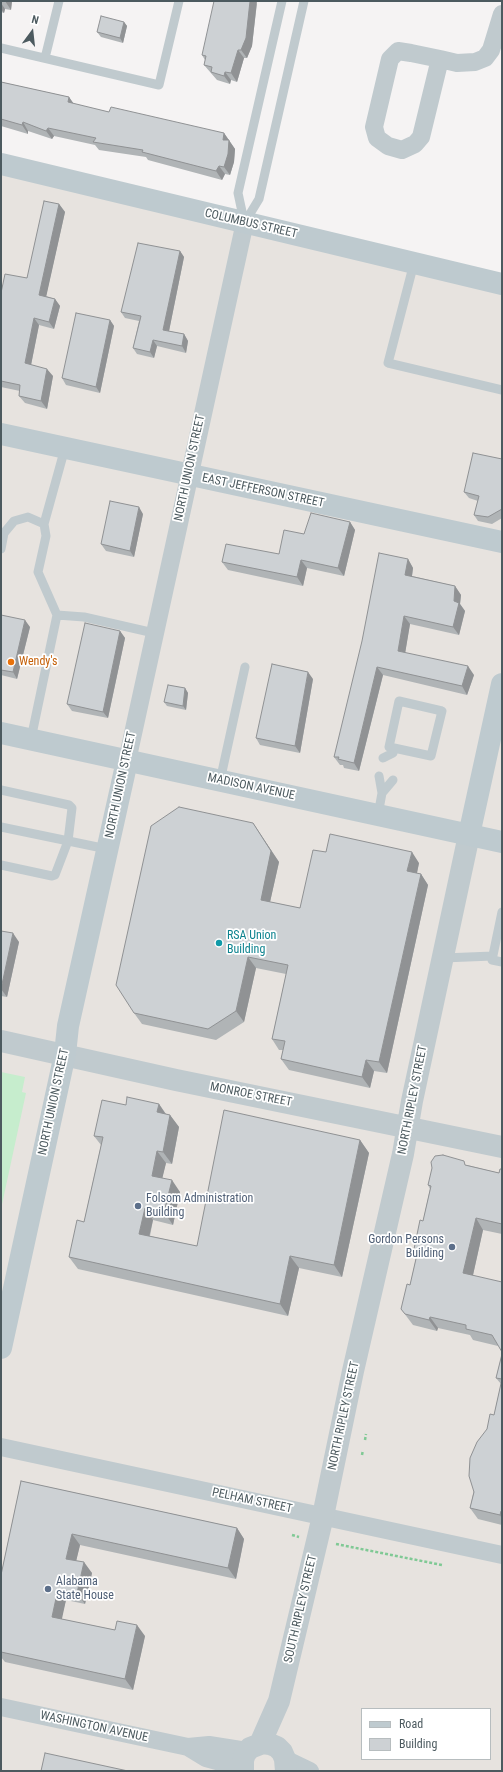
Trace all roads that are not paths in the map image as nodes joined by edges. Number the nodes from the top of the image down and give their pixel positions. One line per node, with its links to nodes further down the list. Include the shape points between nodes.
1 (59, 1): 7 (lane)
2 (179, 1): 7 (lane, via 159,85)
3 (282, 1): 10 (lane, via 238,193)
4 (304, 1): 10 (lane, via 259,199)
5 (502, 14): 8 (street, via 491,50 485,58 475,62 457,63)
6 (1, 48): 7 (lane)
7 (45, 58)
8 (440, 59): 8 (street, via 398,51 390,59 374,127 377,138 388,146 402,150 415,144 421,137)
9 (1, 164): 10 (main road, COLUMBUS STREET)
10 (245, 222): 11 (main road, COLUMBUS STREET); 16 (street, NORTH UNION STREET)
11 (414, 263): 12 (main road, COLUMBUS STREET); 13 (lane, via 388,363)
12 (502, 284)
13 (502, 390)
14 (1, 434): 15 (main road, EAST JEFFERSON STREET)
15 (65, 448): 16 (main road, EAST JEFFERSON STREET); 17 (lane)
16 (188, 475): 18 (main road, EAST JEFFERSON STREET); 21 (street, NORTH UNION STREET)
17 (44, 524): 19 (lane, via 28,517 14,521 4,533); 20 (lane, via 46,536 38,572)
18 (502, 542)
19 (1, 549)
20 (57, 615): 21 (lane, via 84,617); 25 (lane)
21 (154, 633): 28 (street, NORTH UNION STREET)
22 (245, 667): 31 (lane)
23 (502, 684): 36 (main road, NORTH RIPLEY STREET)
24 (1, 733): 25 (main road, MADISON AVENUE)
25 (31, 739): 28 (main road, MADISON AVENUE)
26 (395, 754): 26 (lane, via 432,756 442,711 399,701 389,747); 27 (lane)
27 (383, 758)
28 (127, 761): 31 (main road, MADISON AVENUE); 39 (main road, NORTH UNION STREET)
29 (379, 776): 33 (lane)
30 (393, 780): 33 (lane)
31 (220, 781): 34 (main road, MADISON AVENUE)
32 (1, 790): 37 (lane, via 69,804 72,808)
33 (382, 793): 34 (lane)
34 (378, 815): 36 (main road, MADISON AVENUE)
35 (1, 827): 37 (lane)
36 (469, 835): 38 (main road, MADISON AVENUE); 43 (street, NORTH RIPLEY STREET)
37 (68, 841): 39 (lane); 40 (lane, via 55,875)
38 (502, 842)
39 (107, 849): 46 (main road, NORTH UNION STREET, via 68,1026)
40 (1, 865)
41 (502, 912): 42 (lane)
42 (493, 956): 43 (lane); 44 (lane, via 492,960)
43 (443, 958): 47 (street, NORTH RIPLEY STREET)
44 (502, 962)
45 (1, 1040): 46 (street, MONROE STREET)
46 (65, 1054): 47 (street, MONROE STREET); 49 (main road, NORTH UNION STREET)
47 (407, 1128): 48 (street, MONROE STREET); 51 (street, NORTH RIPLEY STREET)
48 (502, 1146)
49 (1, 1348)
50 (1, 1446): 51 (street, PELHAM STREET)
51 (323, 1516): 52 (street, PELHAM STREET); 54 (street, SOUTH RIPLEY STREET)
52 (502, 1555)
53 (1, 1707): 54 (street, WASHINGTON AVENUE, via 188,1747 209,1745)
54 (263, 1759): 55 (street, WASHINGTON AVENUE)
55 (310, 1771)

